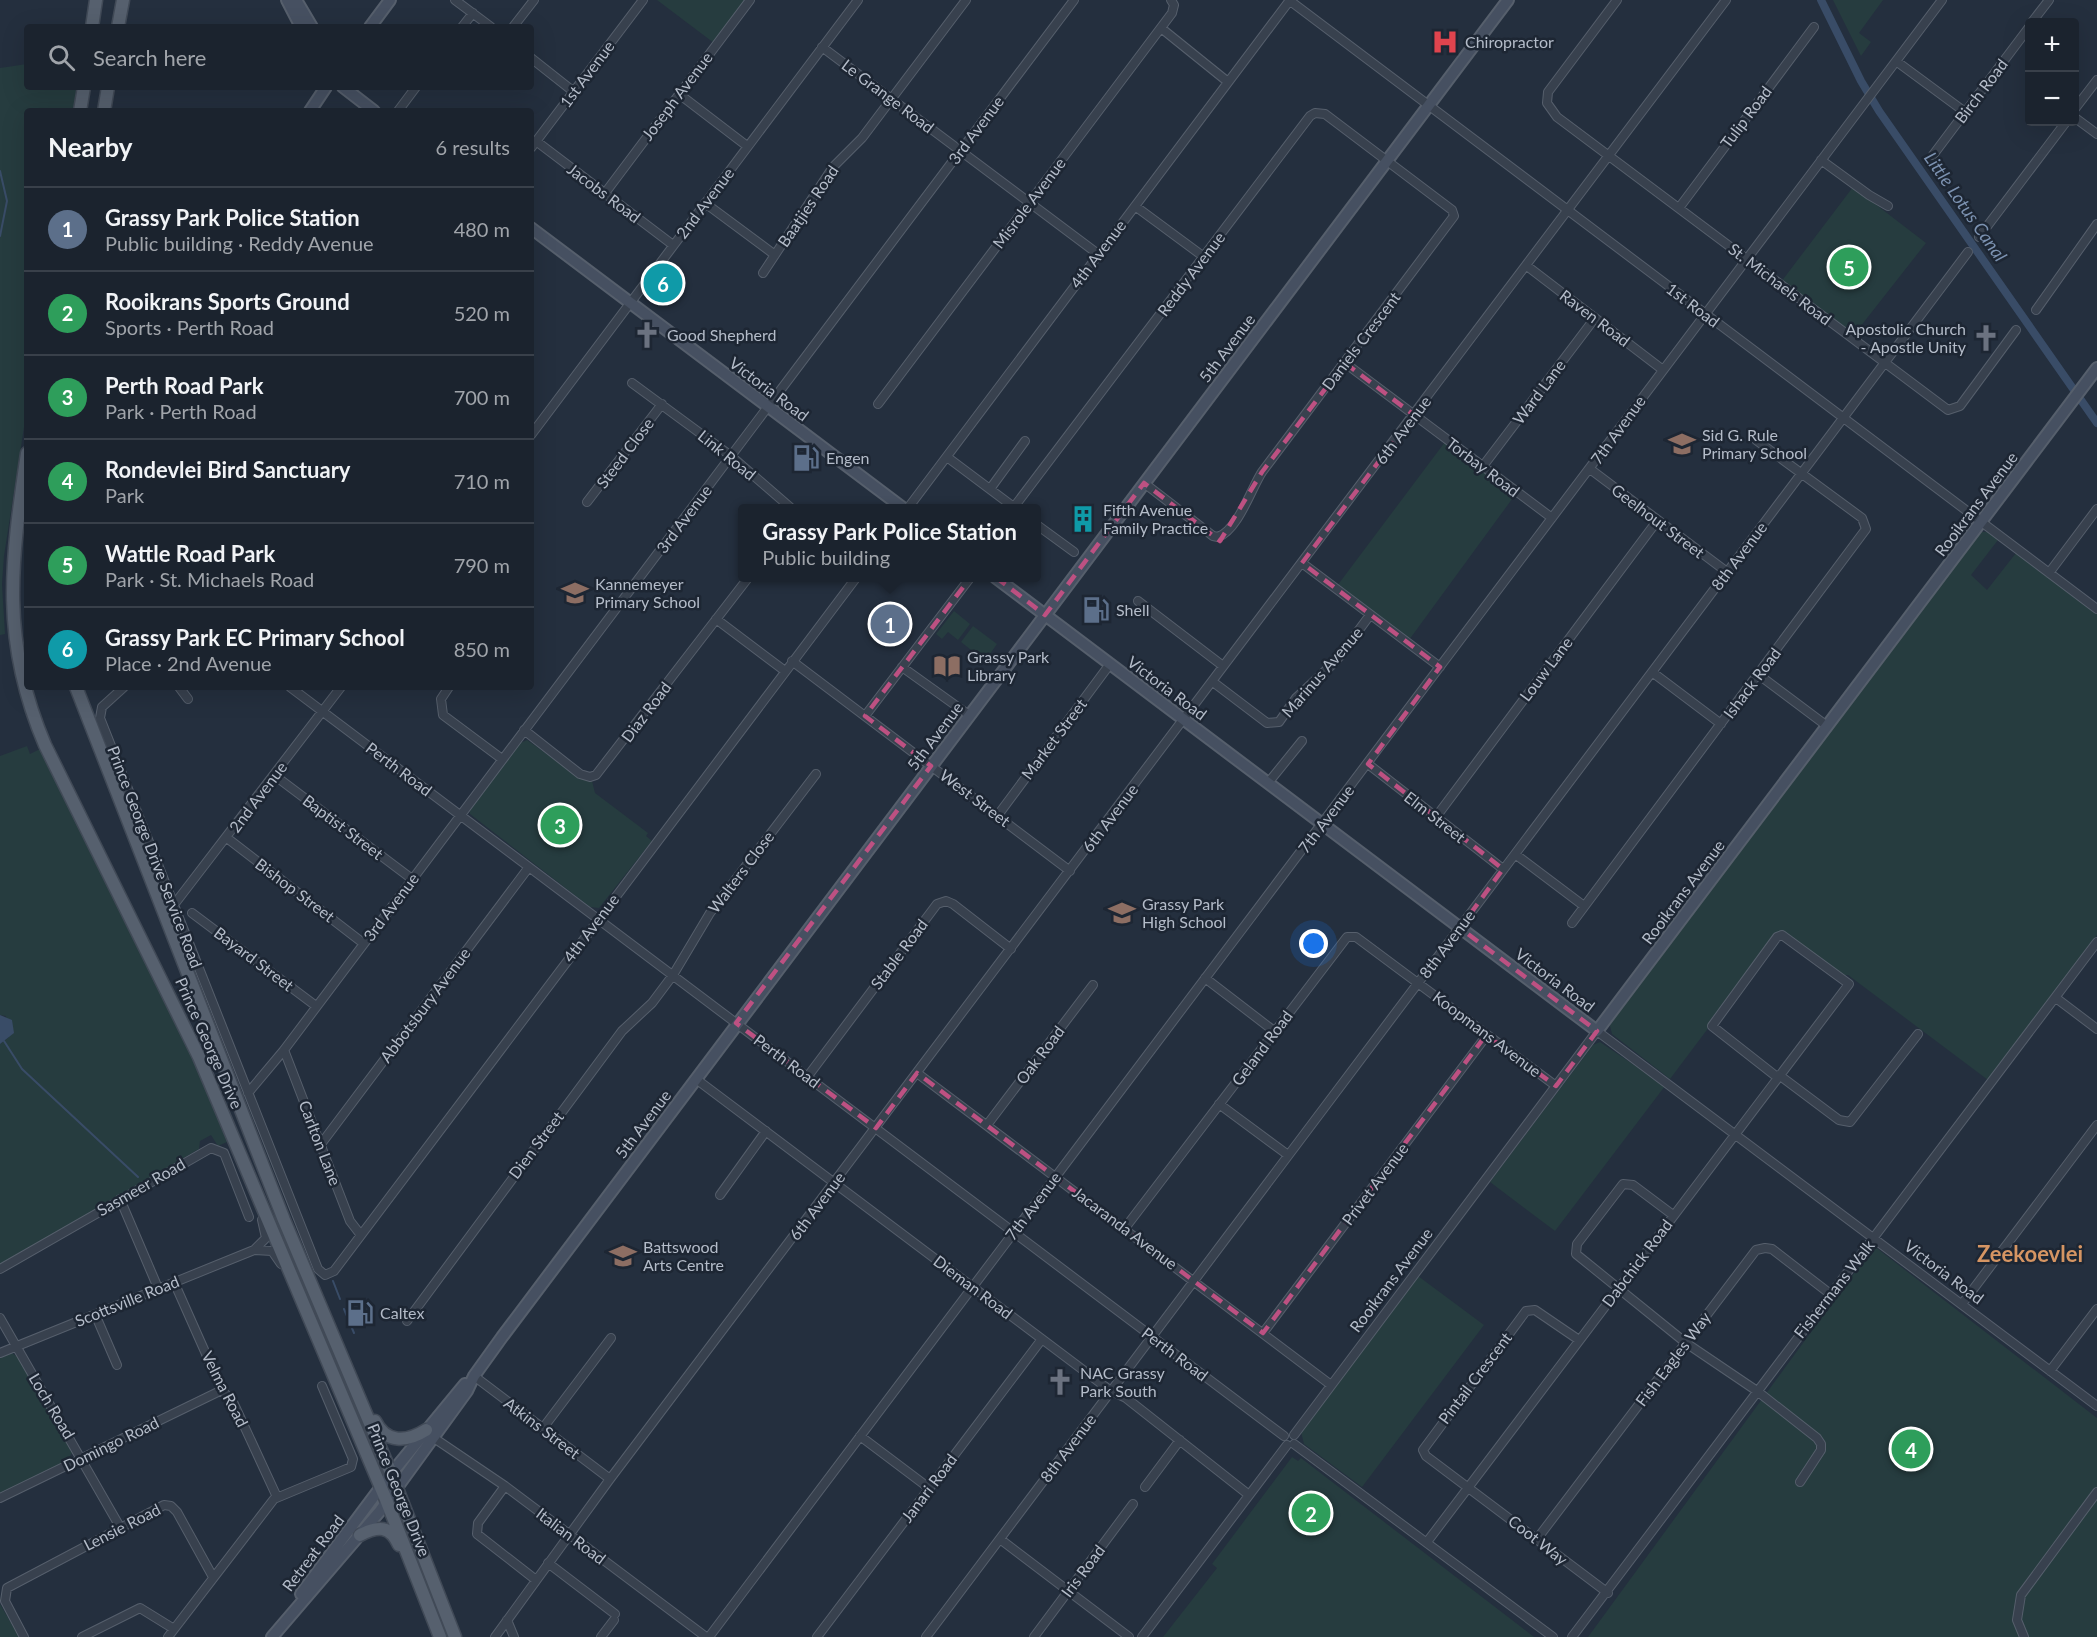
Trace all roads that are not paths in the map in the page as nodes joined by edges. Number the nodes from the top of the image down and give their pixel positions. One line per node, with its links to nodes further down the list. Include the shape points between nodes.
1 (96, 0): 22 (main road)
2 (123, 0): 23 (main road)
3 (287, 0): 24 (main road)
4 (296, 0): 25 (main road)
5 (390, 0): 26 (main road)
6 (455, 0): 20 (street)
7 (534, 0): 29 (street)
8 (643, 0): 43 (street, 1st Avenue)
9 (750, 0): 44 (street, Joseph Avenue)
10 (858, 0): 33 (street, 2nd Avenue)
11 (966, 0): 45 (street, Baatjies Road)
12 (1074, 0): 60 (street, 3rd Avenue)
13 (1172, 0): 31 (street, Misrole Avenue, via 1174,9)
14 (1290, 0): 37 (street, 4th Avenue); 47 (street, 1st Road)
15 (1508, 0): 47 (main road, 5th Avenue)
16 (1617, 0): 62 (street, St. Michaels Road, via 1546,97 1552,112)
17 (1726, 0): 62 (street, 6th Avenue)
18 (1942, 0): 35 (street, 7th Avenue)
19 (2049, 0): 21 (street)
20 (473, 14): 27 (street); 28 (street)
21 (2035, 18)
22 (92, 24)
23 (119, 24)
24 (299, 24)
25 (310, 24)
26 (372, 24)
27 (465, 24)
28 (487, 24)
29 (515, 24)
30 (1814, 27): 70 (street, Tulip Road)
31 (1161, 28): 37 (street); 66 (street, Misrole Avenue)
32 (2025, 33): 53 (street, Birch Road)
33 (822, 47): 45 (street, Le Grange Road); 59 (street, 2nd Avenue)
34 (534, 60): 43 (street)
35 (1896, 61): 53 (street); 63 (street, 7th Avenue)
36 (2097, 80): 46 (street)
37 (1228, 82): 68 (street, 4th Avenue)
38 (84, 90): 48 (main road)
39 (108, 90): 49 (main road)
40 (324, 90): 50 (main road)
41 (348, 90): 51 (main road)
42 (414, 90): 52 (street)
43 (574, 92): 57 (street, 1st Avenue)
44 (679, 94): 59 (street); 65 (street, Joseph Avenue)
45 (891, 99): 60 (street, Le Grange Road); 78 (street, Baatjies Road, via 862,138 833,167)
46 (2079, 103)
47 (1429, 105): 64 (main road, 5th Avenue); 71 (street, 1st Road)
48 (80, 108)
49 (104, 108)
50 (312, 108)
51 (370, 108)
52 (400, 108)
53 (1965, 112): 61 (street, Birch Road)
54 (2079, 121): 56 (street)
55 (2063, 126): 74 (street)
56 (2097, 134)
57 (534, 144)
58 (534, 146): 65 (street, Jacobs Road)
59 (747, 146): 67 (street, 2nd Avenue)
60 (961, 150): 66 (street, Le Grange Road); 95 (street, 3rd Avenue)
61 (1933, 155)
62 (1609, 156): 70 (street, St. Michaels Road); 71 (street, 6th Avenue)
63 (1821, 160): 69 (street); 80 (street, 7th Avenue)
64 (1387, 161): 79 (street, Reddy Avenue, via 1325,114 1315,113); 88 (street, Daniels Crescent, via 1452,210 1454,216); 107 (main road, 5th Avenue)
65 (605, 193): 75 (street, Jacobs Road)
66 (1030, 202): 77 (street, Le Grange Road); 94 (street, Misrole Avenue)
67 (705, 203): 75 (street, 2nd Avenue); 78 (street)
68 (1135, 206): 77 (street, 4th Avenue); 79 (street)
69 (1887, 206)
70 (1678, 208): 80 (street, St. Michaels Road)
71 (1568, 210): 81 (street, 6th Avenue); 85 (street, 1st Road)
72 (2097, 224): 84 (street)
73 (534, 230): 83 (main road, Victoria Road)
74 (1979, 237)
75 (673, 245): 83 (street, 2nd Avenue)
76 (1968, 252): 89 (street, 8th Avenue)
77 (1098, 254): 102 (street, 4th Avenue)
78 (775, 255): 82 (street, Baatjies Road)
79 (1204, 257): 114 (street, Reddy Avenue)
80 (1746, 259): 85 (street, 7th Avenue); 89 (street, St. Michaels Road)
81 (1527, 266): 86 (street, Raven Road); 96 (street, 6th Avenue)
82 (763, 273)
83 (630, 302): 95 (main road, Victoria Road); 98 (street, 2nd Avenue)
84 (2036, 310)
85 (1706, 314): 91 (street, 7th Avenue); 97 (street, 1st Road)
86 (1595, 318): 91 (street, Raven Road); 103 (street, Ward Lane)
87 (2016, 330): 89 (street, St. Michaels Road, via 1960,406 1952,410)
88 (1345, 363): 96 (street, Torbay Road); 107 (street, Daniels Crescent, via 1262,472 1226,533 1218,537)
89 (1885, 364): 97 (street, 8th Avenue)
90 (2097, 368): 119 (main road, Rooikrans Avenue)
91 (1663, 370): 104 (street, 7th Avenue)
92 (632, 382): 93 (street, Steed Close)
93 (662, 404): 101 (street, Link Road); 109 (street, Steed Close)
94 (878, 404)
95 (768, 406): 101 (street, 3rd Avenue); 111 (main road, Victoria Road)
96 (1414, 415): 103 (street, Torbay Road); 123 (street, 6th Avenue)
97 (1843, 418): 105 (street, 8th Avenue); 119 (street, 1st Road)
98 (534, 430)
99 (1756, 440): 105 (street)
100 (1025, 441): 108 (street)
101 (731, 456): 110 (street, Link Road); 159 (street, 3rd Avenue)
102 (947, 457): 108 (street); 112 (street, 4th Avenue)
103 (1483, 466): 117 (street, Torbay Road)
104 (1590, 469): 117 (street, 7th Avenue); 118 (street, Geelhout Street)
105 (1801, 473): 124 (street, 8th Avenue); 142 (street, Ishack Road, via 1862,518 1866,529)
106 (24, 474): 121 (main road, Prince George Drive)
107 (1144, 483): 132 (main road, 5th Avenue)
108 (990, 489): 113 (street)
109 (587, 502)
110 (786, 504)
111 (900, 504)
112 (908, 504)
113 (1009, 504)
114 (1017, 504)
115 (2097, 509): 125 (street)
116 (24, 513): 121 (main road)
117 (1552, 518): 139 (street, 7th Avenue)
118 (1657, 521): 124 (street, Geelhout Street); 169 (street, Louw Lane)
119 (1980, 522): 125 (street, 1st Road); 158 (main road, Rooikrans Avenue)
120 (1041, 528): 122 (street)
121 (16, 529): 144 (main road, Prince George Drive, via 11,618)
122 (1074, 552)
123 (1302, 563): 133 (street); 137 (street, 6th Avenue)
124 (1726, 572): 141 (street, 8th Avenue)
125 (2049, 573): 131 (street, 1st Road)
126 (745, 582): 134 (street, Diaz Road)
127 (853, 582): 135 (street, 4th Avenue)
128 (967, 582): 138 (street)
129 (1001, 582): 132 (main road, Victoria Road)
130 (1138, 601): 137 (street)
131 (2097, 609)
132 (1045, 615): 136 (main road, Victoria Road); 154 (main road, 5th Avenue)
133 (1370, 615): 139 (street); 143 (street, Marinus Avenue, via 1336,661 1275,724 1267,723)
134 (716, 619): 140 (street); 159 (street, Diaz Road, via 596,775 580,774)
135 (792, 661): 140 (street, 4th Avenue); 155 (street, West Street)
136 (1110, 664): 156 (main road, Victoria Road); 168 (street, Market Street)
137 (1223, 666): 143 (street, 6th Avenue)
138 (902, 667): 154 (street); 155 (street)
139 (1440, 667): 162 (street, 7th Avenue)
140 (785, 671): 180 (street, 4th Avenue)
141 (1652, 672): 157 (street); 172 (street, 8th Avenue)
142 (1759, 675): 157 (street, Ishack Road); 158 (street)
143 (1213, 682): 156 (street, 6th Avenue)
144 (24, 688)
145 (25, 690): 214 (main road, Prince George Drive, via 45,745 190,1037)
146 (77, 690): 253 (main road, Prince George Drive, via 284,1220)
147 (120, 690): 177 (street, Prince George Drive Service Road, via 105,703 100,718)
148 (181, 690): 152 (street)
149 (294, 690): 153 (street, Perth Road)
150 (339, 690): 153 (street, 2nd Avenue)
151 (447, 690): 161 (street, via 441,699 443,715)
152 (188, 699)
153 (323, 711): 165 (street, 2nd Avenue); 167 (street, Perth Road)
154 (969, 715): 163 (main road, 5th Avenue)
155 (865, 716): 163 (street, West Street)
156 (1184, 720): 166 (main road, Victoria Road); 175 (street, 6th Avenue)
157 (1721, 724): 178 (street, Ishack Road)
158 (1827, 726): 195 (main road, Rooikrans Avenue)
159 (524, 730): 161 (street, 3rd Avenue)
160 (1302, 741): 166 (street)
161 (502, 759): 167 (street, 3rd Avenue)
162 (1368, 764): 169 (street, Elm Street); 170 (street, 7th Avenue)
163 (932, 766): 168 (street, West Street); 192 (main road, 5th Avenue)
164 (816, 774): 186 (street, Walters Close, via 710,913)
165 (274, 775): 171 (street, 2nd Avenue); 176 (street, Baptist Street)
166 (1268, 783): 170 (main road, Victoria Road)
167 (460, 815): 173 (street, Perth Road); 176 (street, 3rd Avenue)
168 (998, 815): 175 (street, West Street)
169 (1436, 817): 174 (street, Elm Street)
170 (1322, 824): 182 (main road, Victoria Road); 187 (street, 7th Avenue)
171 (227, 838): 177 (street, 2nd Avenue); 184 (street, Bishop Street)
172 (1515, 854): 174 (street, 8th Avenue); 178 (street)
173 (529, 867): 180 (street, Perth Road); 211 (street, Abbotsbury Avenue)
174 (1503, 869): 182 (street, 8th Avenue)
175 (1070, 871): 185 (street, 6th Avenue)
176 (412, 879): 184 (street, 3rd Avenue)
177 (173, 906): 204 (street, Prince George Drive Service Road)
178 (1584, 906): 181 (street, Ishack Road)
179 (192, 913): 191 (street, Bayard Street)
180 (598, 919): 186 (street, Perth Road); 222 (street, 4th Avenue)
181 (1572, 923)
182 (1460, 928): 188 (street, 8th Avenue); 195 (main road, Victoria Road)
183 (2097, 942): 190 (street, Fishermans Walk)
184 (363, 943): 191 (street, 3rd Avenue)
185 (1011, 949): 199 (street, 6th Avenue); 200 (street, Stable Road, via 950,902 938,904)
186 (673, 975): 192 (street, Perth Road); 238 (street, Dien Street, via 652,1003 622,1031)
187 (1205, 978): 194 (street); 213 (street, 7th Avenue)
188 (1418, 982): 194 (street, Geland Road, via 1356,937 1347,937); 197 (street, Koopmans Avenue); 212 (street, 8th Avenue)
189 (1094, 986): 206 (street, Oak Road)
190 (2056, 998): 193 (street); 223 (street, Fishermans Walk)
191 (316, 1006): 198 (street, 3rd Avenue)
192 (736, 1023): 200 (street, Perth Road); 202 (main road, 5th Avenue)
193 (2097, 1029)
194 (1274, 1030): 205 (street, Geland Road)
195 (1597, 1031): 203 (street, Rooikrans Avenue); 210 (street, Victoria Road)
196 (1918, 1034): 201 (street, via 1850,1122 1839,1120)
197 (1487, 1035): 203 (street, Koopmans Avenue); 239 (street, Privet Avenue)
198 (284, 1050): 204 (street, 3rd Avenue); 211 (street, Carlton Lane)
199 (917, 1073): 206 (street, Jacaranda Avenue); 208 (street, 6th Avenue)
200 (808, 1076): 208 (street, Perth Road)
201 (1778, 1076): 201 (street, Dabchick Road, via 1712,1026 1781,936 1849,984); 210 (street, Dabchick Road)
202 (696, 1079): 209 (street, Dieman Road); 249 (main road, 5th Avenue)
203 (1556, 1086): 250 (street, Rooikrans Avenue)
204 (248, 1093): 226 (street, Prince George Drive Service Road, via 318,1269)
205 (1219, 1104): 212 (street); 220 (street, Geland Road)
206 (987, 1125): 213 (street, Jacaranda Avenue)
207 (2097, 1125): 234 (street)
208 (876, 1128): 215 (street, 6th Avenue); 221 (street, Perth Road)
209 (765, 1131): 215 (street, Dieman Road); 216 (street)
210 (1734, 1133): 218 (street, Dabchick Road); 223 (street, Victoria Road)
211 (321, 1144): 222 (street, Carlton Lane, via 351,1221)
212 (1288, 1155): 227 (street, 8th Avenue)
213 (1056, 1176): 220 (street, Jacaranda Avenue); 221 (street, 7th Avenue)
214 (250, 1181): 224 (street, via 267,1235); 231 (main road, Prince George Drive)
215 (835, 1184): 229 (street, Dieman Road); 264 (street, 6th Avenue)
216 (720, 1195)
217 (120, 1199): 219 (street, Sasmeer Road, via 213,1148 225,1156); 225 (street, Sasmeer Road); 230 (street)
218 (1673, 1215): 232 (street, Dabchick Road); 232 (street, via 1633,1185 1623,1184 1577,1244 1577,1257)
219 (249, 1216)
220 (1125, 1228): 227 (street, Jacaranda Avenue)
221 (1014, 1232): 229 (street, 7th Avenue); 240 (street, Perth Road)
222 (360, 1234): 226 (street, 4th Avenue, via 334,1271)
223 (1874, 1237): 233 (street, Fishermans Walk); 234 (street, Victoria Road)
224 (254, 1250): 228 (street, Scottsville Road); 231 (street, via 268,1249 274,1253)
225 (0, 1269)
226 (325, 1275)
227 (1193, 1280): 239 (street, Jacaranda Avenue); 240 (street, 8th Avenue)
228 (174, 1282): 230 (street, Scottsville Road); 252 (street, Velma Road)
229 (972, 1287): 242 (street, Dieman Road); 259 (street, 7th Avenue)
230 (158, 1288): 236 (street, Scottsville Road)
231 (297, 1289): 267 (main road, Prince George Drive)
232 (1617, 1290): 243 (street, Dabchick Road); 244 (street)
233 (1829, 1293): 244 (street, Fish Eagles Way, via 1772,1250 1759,1249); 255 (street, Fishermans Walk)
234 (1962, 1304): 248 (street, Victoria Road)
235 (2097, 1309): 248 (street)
236 (95, 1314): 245 (street, Scottsville Road); 247 (street)
237 (0, 1318): 245 (street, Loch Road)
238 (406, 1321)
239 (1263, 1333): 250 (street, Jacaranda Avenue)
240 (1152, 1336): 254 (street, 8th Avenue); 261 (street, Perth Road)
241 (611, 1338): 257 (street)
242 (1042, 1339): 254 (street, Dieman Road); 271 (street, Janari Road)
243 (1579, 1340): 270 (street, Dabchick Road); 270 (street, Pintail Crescent, via 1535,1310 1526,1311 1424,1448 1425,1456)
244 (1686, 1343): 255 (street); 282 (street, Fish Eagles Way)
245 (16, 1346): 246 (street, Scottsville Road); 262 (street, Loch Road)
246 (0, 1353)
247 (117, 1365)
248 (2050, 1371): 256 (street, Victoria Road)
249 (474, 1376): 257 (street, Atkins Street); 258 (main road, 5th Avenue)
250 (1331, 1385): 261 (street, Rooikrans Avenue)
251 (322, 1386): 274 (street, via 353,1463 347,1469)
252 (222, 1390): 262 (street, Domingo Road); 274 (street, Velma Road, via 234,1404)
253 (355, 1390): 258 (main road, via 387,1436 406,1440); 263 (main road, Prince George Drive)
254 (1111, 1391): 260 (street, Dieman Road); 281 (street, 8th Avenue)
255 (1756, 1391): 265 (street, via 1820,1442 1818,1455); 288 (street, Fishermans Walk)
256 (2097, 1406)
257 (543, 1428): 264 (street, Atkins Street)
258 (430, 1434): 263 (main road, 5th Avenue); 266 (street, Italian Road); 268 (main road, 5th Avenue)
259 (860, 1436): 271 (street); 301 (street, 7th Avenue)
260 (1180, 1440): 269 (street); 273 (street, Dieman Road)
261 (1290, 1440): 273 (street, Rooikrans Avenue); 283 (street, Perth Road)
262 (82, 1458): 275 (street, Domingo Road); 278 (street, Loch Road)
263 (391, 1473): 267 (main road, 5th Avenue); 268 (main road, Prince George Drive)
264 (610, 1479): 279 (street, 6th Avenue)
265 (1800, 1482)
266 (505, 1486): 279 (street, Italian Road); 286 (street, via 478,1523 477,1534)
267 (381, 1487): 276 (main road, Prince George Drive); 295 (main road, Retreat Road)
268 (397, 1487): 276 (main road, 5th Avenue); 297 (main road, Prince George Drive)
269 (1145, 1487)
270 (1469, 1487): 282 (street, Coot Way); 283 (street, Dabchick Road)
271 (929, 1488): 302 (street, Janari Road)
272 (2097, 1492): 309 (street, via 2021,1595 2017,1620)
273 (1249, 1495): 306 (street, Rooikrans Avenue)
274 (277, 1497): 285 (street)
275 (0, 1498)
276 (387, 1502): 280 (main road, Retreat Road); 289 (main road, Prince George Drive)
277 (1133, 1504): 287 (street, Iris Road)
278 (120, 1527): 285 (street, Lensie Road, via 164,1505 171,1506); 292 (street, Lensie Road, via 10,1586 4,1595)
279 (570, 1534): 284 (street, 6th Avenue); 301 (street, Italian Road)
280 (360, 1535): 289 (main road, via 379,1527 394,1536); 295 (main road, Retreat Road)
281 (1000, 1539): 287 (street); 303 (street, 8th Avenue)
282 (1537, 1539): 288 (street, Coot Way)
283 (1427, 1542): 307 (street, Perth Road)
284 (548, 1563): 286 (street, 6th Avenue); 300 (street, via 614,1617)
285 (213, 1577): 291 (street)
286 (536, 1580): 290 (street, 6th Avenue)
287 (1068, 1591): 304 (street, Iris Road); 305 (street)
288 (1608, 1593): 308 (street, Fishermans Walk)
289 (433, 1619): 296 (main road, Prince George Drive)
290 (507, 1620): 298 (street, 6th Avenue); 299 (street)
291 (174, 1629): 293 (street, via 140,1608); 294 (street)
292 (24, 1637)
293 (82, 1637)
294 (168, 1637)
295 (271, 1637)
296 (440, 1637)
297 (455, 1637)
298 (495, 1637)
299 (514, 1637)
300 (601, 1637)
301 (707, 1637)
302 (817, 1637)
303 (926, 1637)
304 (1034, 1637)
305 (1129, 1637)
306 (1142, 1637)
307 (1552, 1637)
308 (1572, 1637)
309 (2024, 1637)

